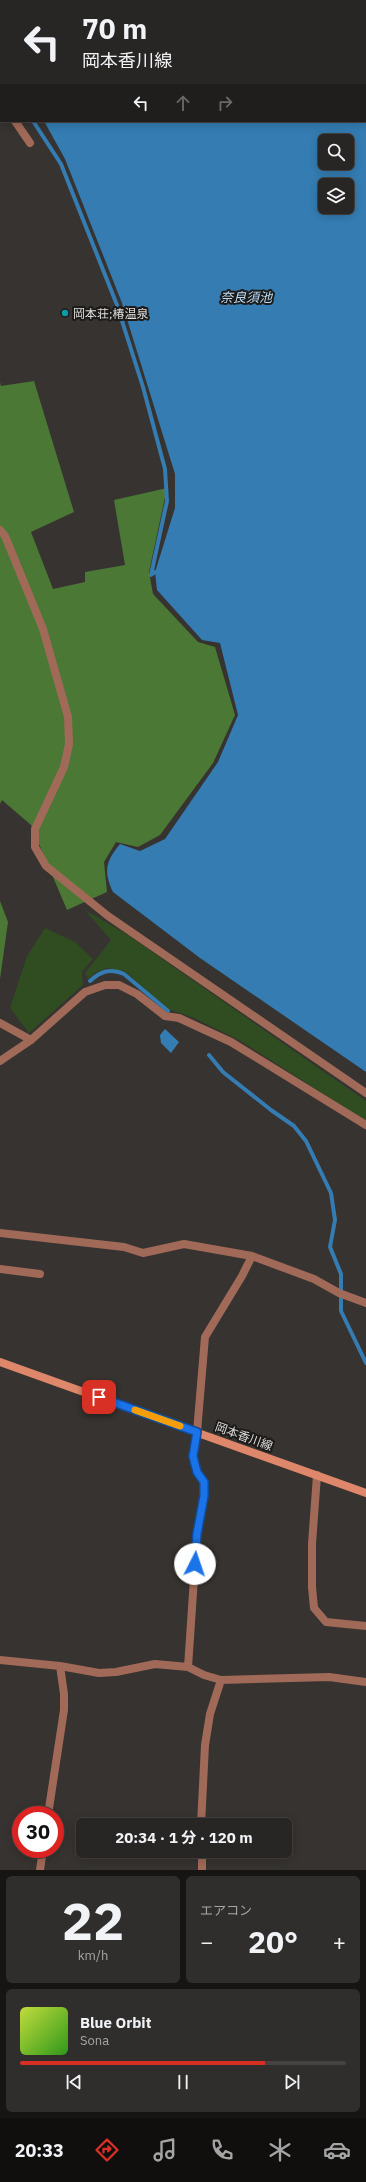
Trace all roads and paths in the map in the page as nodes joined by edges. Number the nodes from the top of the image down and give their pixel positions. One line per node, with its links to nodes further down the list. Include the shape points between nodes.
1 (16, 122): 2 (street)
2 (30, 143)
3 (0, 530): 7 (street, via 5,536 43,629 68,717 69,744 64,767 35,829 35,847 46,866 108,916)
4 (0, 1023): 5 (street)
5 (31, 1040): 6 (street); 8 (street, via 85,992 105,985 119,985 137,994 165,1016 179,1018 231,1042)
6 (0, 1061)
7 (366, 1093)
8 (366, 1125)
9 (0, 1233): 10 (street, via 124,1247 143,1253 184,1244)
10 (252, 1256): 13 (street, via 314,1279 339,1293); 15 (street, via 205,1337)
11 (0, 1269): 12 (street)
12 (40, 1274)
13 (366, 1303)
14 (0, 1362): 15 (main road, 岡本香川線)
15 (197, 1432): 16 (main road, 岡本香川線); 21 (street, via 193,1456 197,1472 204,1482 204,1496 197,1534)
16 (318, 1476): 17 (main road, 岡本香川線); 18 (street, via 312,1544 314,1608 326,1622)
17 (366, 1493)
18 (366, 1626)
19 (0, 1660): 20 (street)
20 (60, 1666): 21 (street, via 99,1673 155,1664); 24 (street, via 64,1710)
21 (188, 1667): 22 (street, via 204,1676)
22 (222, 1680): 23 (street, via 329,1677); 25 (street, via 210,1714 205,1745)
23 (366, 1682)
24 (49, 1806)
25 (201, 1818)
26 (42, 1858): 28 (street)
27 (202, 1858): 29 (street)
28 (40, 1870)
29 (202, 1870)

